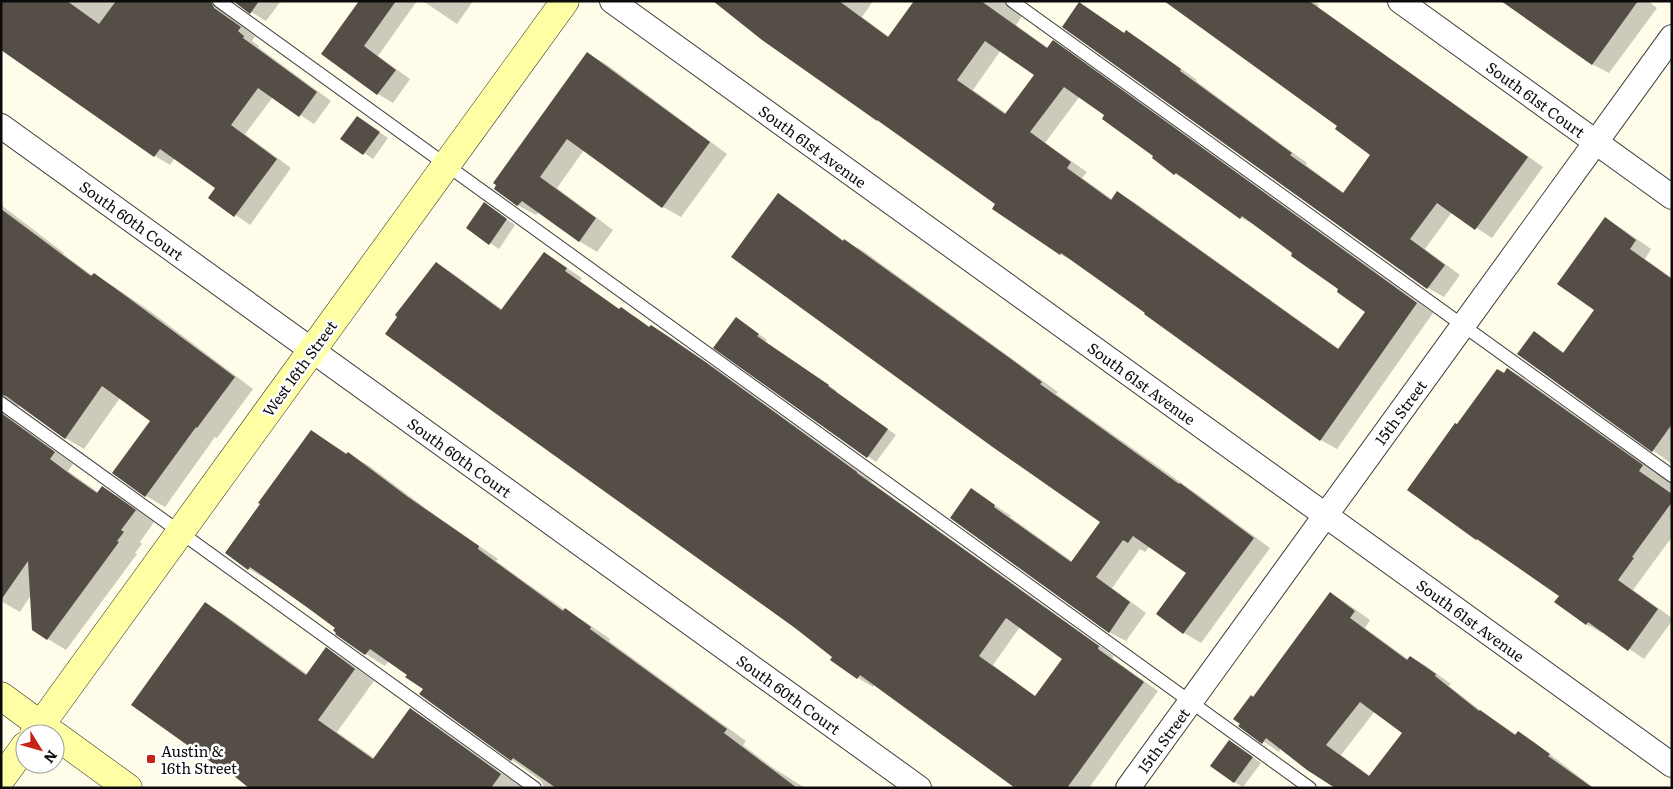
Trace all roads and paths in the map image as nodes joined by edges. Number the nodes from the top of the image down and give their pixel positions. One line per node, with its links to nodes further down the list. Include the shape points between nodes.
1 (219, 1): 9 (lane)
2 (565, 1): 9 (street, West 16th Street)
3 (612, 1): 15 (street, South 61st Avenue)
4 (1012, 1): 11 (lane)
5 (1400, 1): 8 (street, South 61st Court)
6 (1672, 37): 8 (street, 15th Street)
7 (1, 126): 12 (street, South 60th Court)
8 (1595, 142): 10 (street, South 61st Court); 11 (street, 15th Street)
9 (446, 165): 12 (street, West 16th Street); 18 (lane)
10 (1672, 197)
11 (1462, 326): 14 (lane); 15 (street, 15th Street)
12 (312, 350): 16 (street, West 16th Street); 27 (street, South 60th Court)
13 (1, 403): 16 (lane)
14 (1672, 476)
15 (1325, 515): 18 (street, 15th Street); 23 (street, South 61st Avenue)
16 (180, 532): 20 (street, West 16th Street); 26 (lane)
17 (1, 696): 19 (street)
18 (1190, 702): 28 (street, 15th Street); 29 (lane)
19 (30, 724)
20 (49, 724)
21 (65, 749): 25 (street)
22 (15, 764): 24 (street, West 16th Street)
23 (1672, 765)
24 (1, 779)
25 (128, 788)
26 (535, 788)
27 (919, 788)
28 (1128, 788)
29 (1310, 788)

